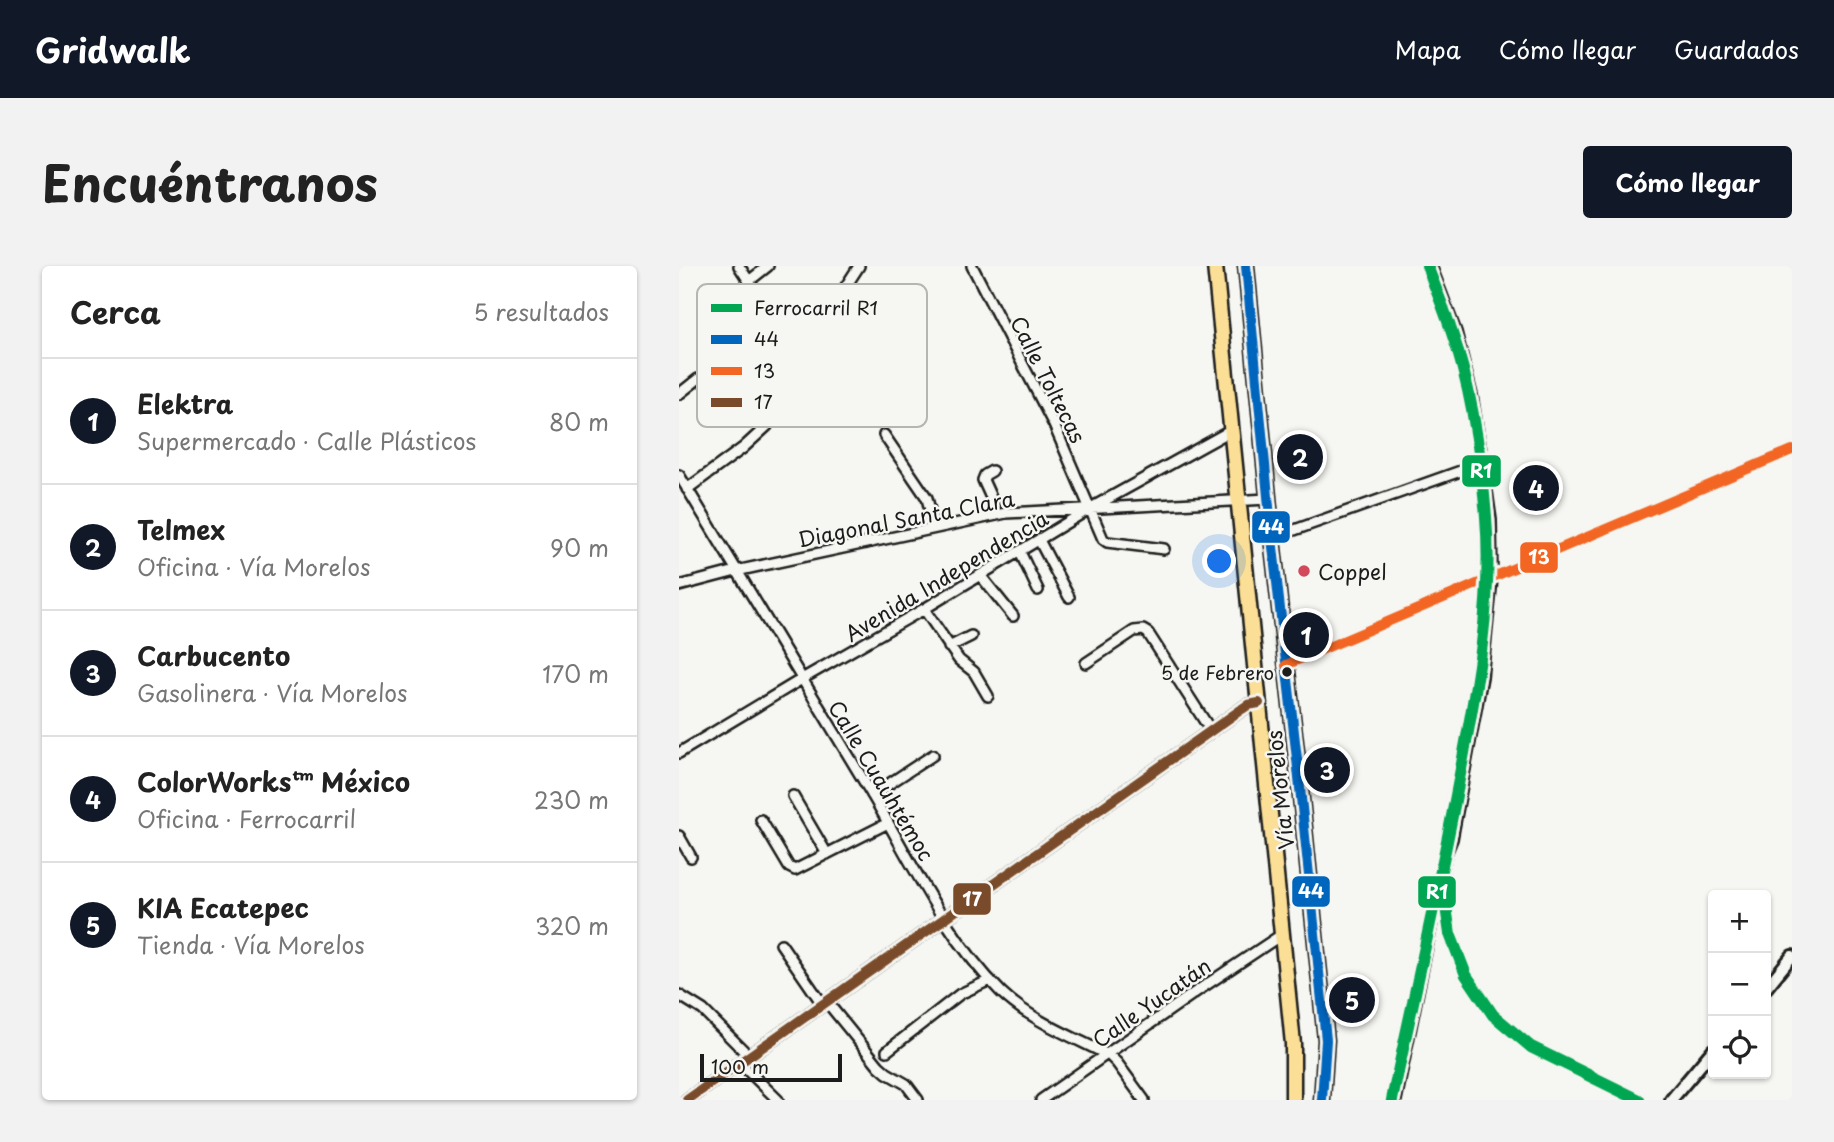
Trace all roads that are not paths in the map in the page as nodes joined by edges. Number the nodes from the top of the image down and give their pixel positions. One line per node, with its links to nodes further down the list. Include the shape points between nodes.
1 (739, 266): 8 (street)
2 (768, 266): 8 (street)
3 (859, 266): 10 (street)
4 (972, 266): 23 (street, Calle Toltecas)
5 (1215, 266): 14 (main road, Vía Morelos)
6 (1246, 266): 21 (main road, Vía Morelos)
7 (1431, 266): 17 (street, via 1456,331)
8 (749, 281): 9 (street)
9 (751, 284)
10 (848, 284)
11 (697, 380): 12 (street)
12 (679, 394)
13 (766, 427): 20 (street)
14 (1232, 430): 22 (main road, Vía Morelos); 23 (street, Avenida Independencia)
15 (884, 435): 25 (street, via 927,498)
16 (1792, 450): 32 (street)
17 (1483, 463): 26 (street); 32 (street)
18 (992, 471): 24 (street, via 983,480)
19 (679, 475): 20 (street, Calle Cuauhtémoc)
20 (687, 489): 30 (street, Calle Cuauhtémoc)
21 (1268, 499): 22 (street, Diagonal Santa Clara); 26 (main road, Vía Morelos)
22 (1239, 501): 23 (street, Diagonal Santa Clara); 44 (main road, Vía Morelos)
23 (1091, 508): 24 (street, Diagonal Santa Clara); 27 (street, Avenida Independencia); 28 (street, Calle Toltecas, via 1106,542)
24 (996, 515): 25 (street, Diagonal Santa Clara)
25 (934, 527): 30 (street, Diagonal Santa Clara)
26 (1272, 538): 41 (main road, Vía Morelos)
27 (1039, 540): 29 (street, Avenida Independencia); 35 (street)
28 (1164, 549)
29 (1020, 552): 31 (street, Avenida Independencia); 34 (street)
30 (736, 571): 33 (street, Diagonal Santa Clara); 42 (street, Calle Cuauhtémoc)
31 (980, 575): 36 (street, Avenida Independencia); 37 (street)
32 (1492, 579): 41 (street); 74 (street, via 1479,699)
33 (679, 586)
34 (1038, 590)
35 (1069, 597)
36 (924, 609): 39 (street); 42 (street, Avenida Independencia)
37 (1013, 617)
38 (971, 636): 39 (street)
39 (949, 647): 43 (street, via 974,672)
40 (1086, 663): 45 (street, via 1134,631 1143,630)
41 (1286, 665): 73 (main road, Vía Morelos, via 1326,1040)
42 (802, 679): 46 (street, Avenida Independencia); 48 (street, Calle Cuauhtémoc)
43 (988, 696)
44 (1259, 703): 45 (street, via 1248,705); 56 (main road, Vía Morelos)
45 (1211, 731): 55 (street)
46 (679, 753)
47 (933, 755): 48 (street)
48 (872, 795): 51 (street, Calle Cuauhtémoc)
49 (793, 796): 53 (street)
50 (761, 820): 53 (street, via 790,869)
51 (888, 823): 53 (street); 55 (street, Calle Cuauhtémoc)
52 (679, 836): 54 (street)
53 (827, 854)
54 (691, 857)
55 (945, 919): 59 (street, Calle Cuauhtémoc); 62 (street)
56 (1281, 935): 64 (street, Calle Yucatán); 72 (main road, Vía Morelos, via 1293,1044)
57 (781, 944): 62 (street)
58 (1792, 957): 60 (street)
59 (990, 980): 63 (street, via 960,994); 64 (street, Calle Cuauhtémoc, via 1026,1012)
60 (1771, 982)
61 (679, 995): 66 (street, via 703,1010)
62 (825, 1004): 66 (street); 69 (street, via 879,1066 907,1084)
63 (887, 1051)
64 (1106, 1054): 70 (street, Calle Yucatán); 71 (street, Calle Cuauhtémoc, via 1118,1063)
65 (1708, 1056): 75 (street)
66 (745, 1059): 67 (street); 68 (street)
67 (687, 1100)
68 (778, 1100)
69 (918, 1100)
70 (1041, 1100)
71 (1144, 1100)
72 (1293, 1100)
73 (1322, 1100)
74 (1396, 1100)
75 (1671, 1100)

